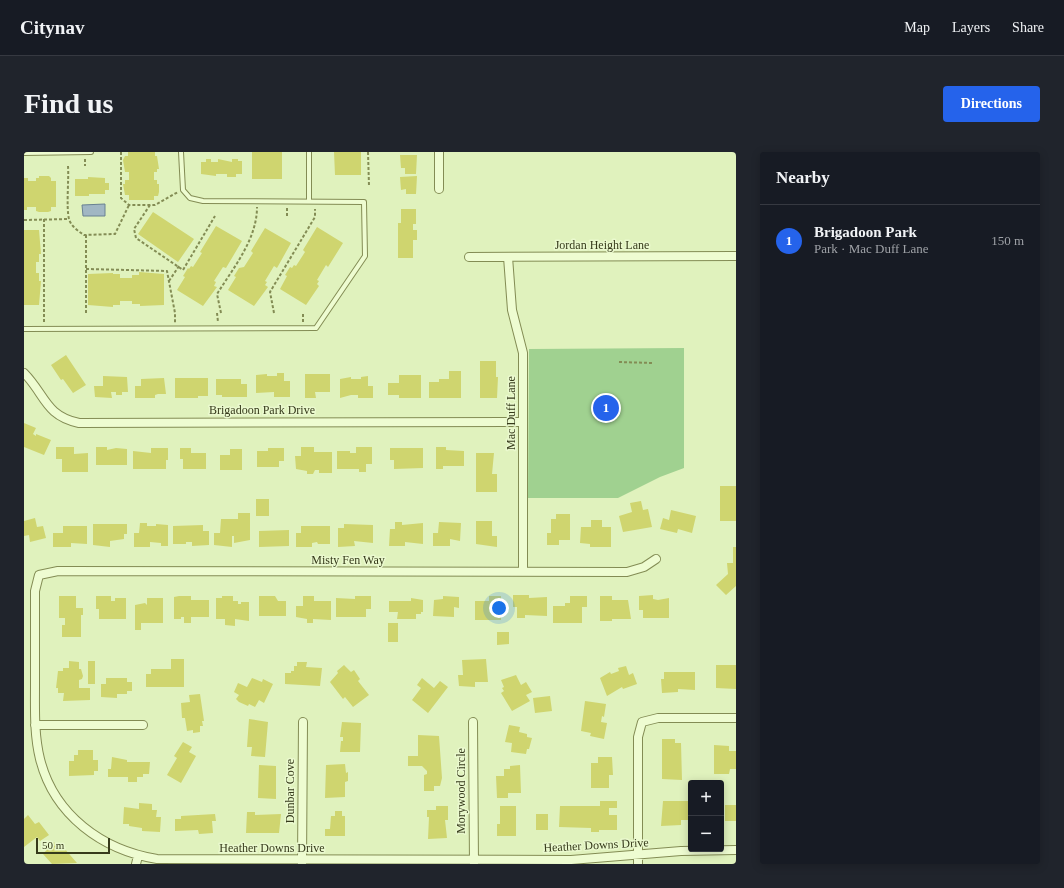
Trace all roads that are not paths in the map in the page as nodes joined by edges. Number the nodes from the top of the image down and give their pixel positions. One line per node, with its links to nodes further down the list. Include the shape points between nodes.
1 (91, 152): 5 (lane)
2 (181, 152): 7 (lane, via 183,190 190,198 203,201)
3 (309, 152): 7 (lane)
4 (439, 152): 6 (street)
5 (24, 153)
6 (439, 189)
7 (309, 201): 11 (lane, via 364,202 365,256 316,328)
8 (736, 256): 10 (street, Jordan Height Lane)
9 (469, 257): 10 (street, Jordan Height Lane)
10 (508, 257): 13 (street, Mac Duff Lane, via 512,310 523,353)
11 (24, 329)
12 (24, 372): 13 (street, Brigadoon Park Drive, via 57,415 79,423)
13 (523, 422): 15 (street, Mac Duff Lane)
14 (656, 559): 15 (street, Misty Fen Way, via 644,567 627,572)
15 (523, 572): 16 (street, Misty Fen Way, via 58,571)
16 (39, 575): 20 (street, Heather Downs Drive, via 35,592)
17 (736, 718): 23 (street, via 658,718 642,722 638,737)
18 (303, 722): 25 (street, Dunbar Cove)
19 (473, 722): 26 (street, Morywood Circle)
20 (35, 725): 21 (street); 24 (street, Heather Downs Drive, via 36,743 44,774 67,812 90,833)
21 (143, 725)
22 (736, 850): 23 (street, Heather Downs Drive)
23 (638, 855): 26 (street, Heather Downs Drive, via 571,860); 27 (street)
24 (137, 860): 25 (street, Heather Downs Drive)
25 (302, 862): 26 (street, Heather Downs Drive)
26 (474, 862)
27 (638, 864)

